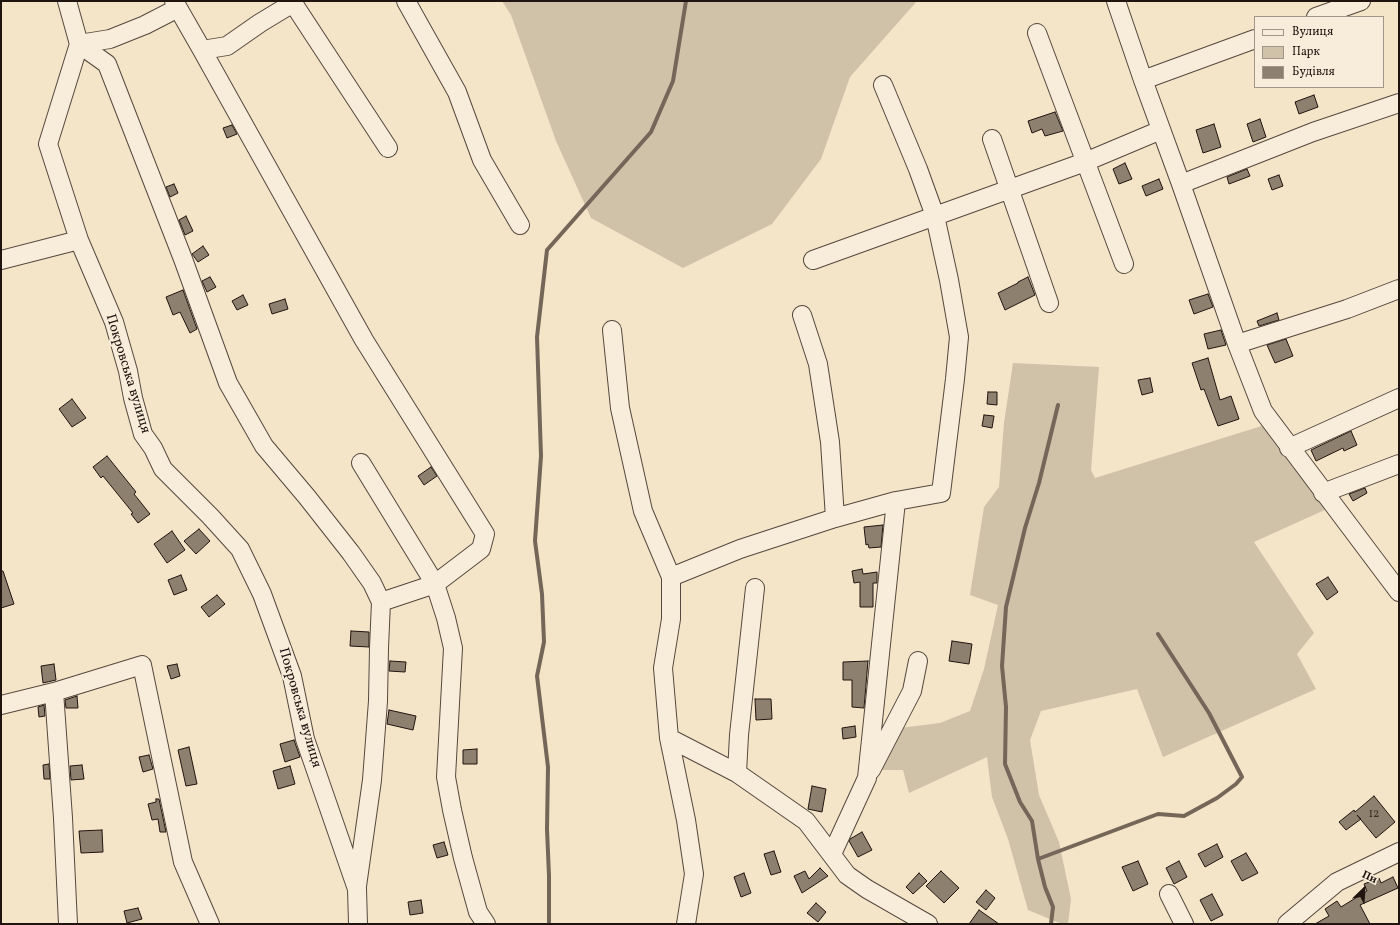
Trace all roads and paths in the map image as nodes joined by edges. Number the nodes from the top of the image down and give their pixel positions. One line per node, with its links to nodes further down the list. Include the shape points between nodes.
1 (67, 1): 10 (street)
2 (406, 1): 22 (street, via 456,92 482,160)
3 (1116, 1): 12 (street)
4 (1361, 1): 7 (street)
5 (293, 2): 11 (street, via 227,46); 17 (street)
6 (176, 5): 10 (street, via 110,39); 11 (street)
7 (1319, 16)
8 (1037, 33): 18 (street)
9 (1254, 39): 12 (street)
10 (79, 44): 23 (street, Покровська вулиця, via 48,144); 43 (street, via 107,64 228,383 264,446 351,553 372,583)
11 (202, 50): 40 (street, via 364,340 485,534 481,549)
12 (1143, 80): 15 (street)
13 (883, 85): 21 (street)
14 (1399, 103): 19 (street, via 1313,132)
15 (1161, 130): 18 (street); 19 (street)
16 (992, 139): 20 (street)
17 (388, 148)
18 (1085, 162): 20 (street); 26 (street)
19 (1181, 184): 31 (street)
20 (1009, 189): 21 (street); 28 (street)
21 (935, 216): 25 (street); 37 (street, via 959,337 941,493)
22 (520, 225)
23 (79, 240): 24 (street); 52 (street, Покровська вулиця, via 114,322 143,434 163,469 240,549 262,594 292,676 305,739)
24 (1, 260)
25 (813, 260)
26 (1124, 264)
27 (1399, 289): 31 (street, via 1347,309)
28 (1049, 303)
29 (802, 315): 38 (street, via 818,364 830,442)
30 (612, 330): 39 (street, via 620,408 643,511)
31 (1237, 344): 33 (street, via 1263,411)
32 (1399, 398): 33 (street)
33 (1289, 448): 36 (street)
34 (361, 463): 40 (street)
35 (1399, 464): 36 (street)
36 (1323, 493): 42 (street)
37 (896, 501): 38 (street); 49 (street)
38 (835, 518): 39 (street, via 740,549)
39 (671, 577): 47 (street, via 671,619 663,668)
40 (435, 584): 43 (street); 57 (street, via 453,648 446,777 478,912)
41 (755, 588): 48 (street)
42 (1399, 592)
43 (381, 602): 52 (street, via 378,701 372,780)
44 (918, 661): 49 (street, via 912,691)
45 (54, 692): 46 (street); 54 (street); 55 (street, via 142,665 183,862)
46 (1, 705)
47 (669, 738): 48 (street); 58 (street, via 694,874)
48 (737, 773): 51 (street, via 806,821)
49 (867, 778): 51 (street)
50 (1399, 852): 61 (street, via 1337,882)
51 (832, 854): 59 (street, via 847,875)
52 (357, 889): 56 (street, Покровська вулиця)
53 (1169, 894): 60 (street)
54 (68, 924)
55 (210, 924)
56 (358, 924)
57 (486, 924)
58 (686, 924)
59 (928, 924)
60 (1184, 924)
61 (1287, 924)

